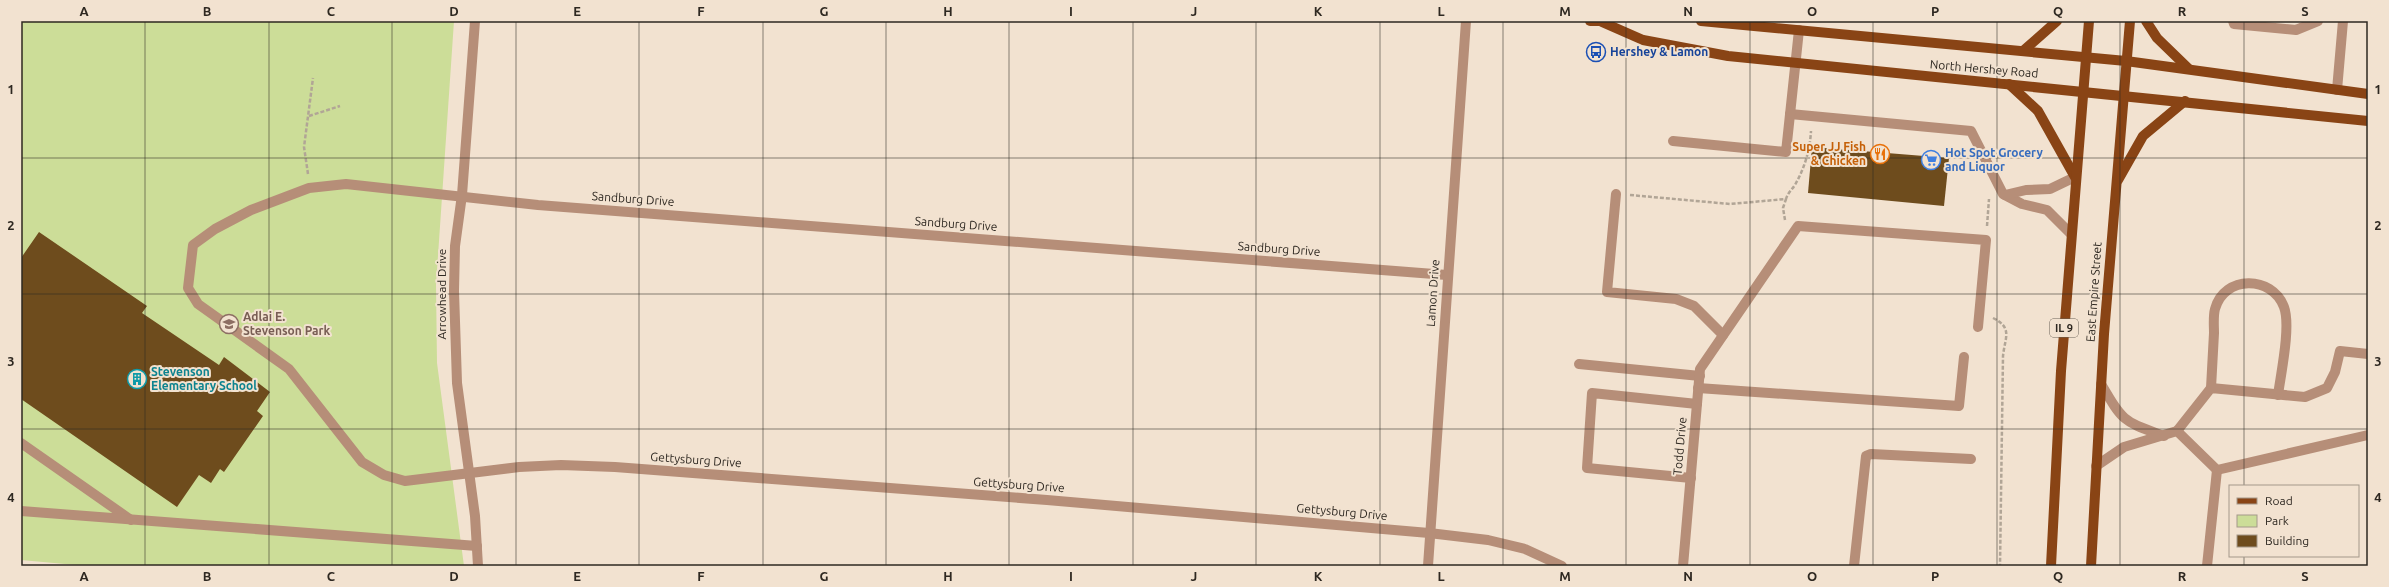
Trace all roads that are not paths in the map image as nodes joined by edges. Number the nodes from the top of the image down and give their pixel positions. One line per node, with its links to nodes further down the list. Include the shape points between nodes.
1 (475, 21): 32 (street, Arrowhead Drive)
2 (1466, 21): 35 (street, Lamon Drive)
3 (1590, 21): 12 (main road, North Hershey Road)
4 (1701, 21): 13 (main road, North Hershey Road)
5 (2057, 21): 14 (main road)
6 (2089, 21): 15 (main road, IL 9)
7 (2130, 21): 16 (main road, East Empire Street)
8 (2146, 21): 18 (main road, via 2157,38)
9 (2233, 21): 10 (street, via 2234,24 2296,30)
10 (2318, 21)
11 (2343, 21): 20 (street)
12 (1606, 22): 17 (main road, North Hershey Road, via 1643,40 1728,56)
13 (1799, 30): 14 (main road, North Hershey Road); 17 (street)
14 (2023, 51): 15 (main road, North Hershey Road)
15 (2086, 57): 16 (main road, North Hershey Road); 21 (main road, IL 9)
16 (2126, 61): 18 (main road, North Hershey Road); 22 (main road, East Empire Street)
17 (1796, 64): 19 (main road, North Hershey Road); 25 (street)
18 (2188, 70): 20 (main road, North Hershey Road)
19 (2009, 84): 21 (main road, North Hershey Road); 28 (main road, via 2038,111)
20 (2337, 90): 23 (main road, North Hershey Road)
21 (2083, 91): 22 (main road, North Hershey Road); 28 (main road, IL 9)
22 (2123, 94): 24 (main road, North Hershey Road); 29 (main road, East Empire Street)
23 (2368, 94)
24 (2185, 101): 26 (main road, North Hershey Road); 29 (main road, via 2143,136)
25 (1790, 114): 27 (street, via 1786,152); 33 (street, via 1971,131)
26 (2368, 121)
27 (1673, 141)
28 (2076, 177): 33 (street, via 2050,189 2026,190); 34 (main road, IL 9)
29 (2116, 183): 42 (main road, East Empire Street)
30 (309, 188): 32 (street, Sandburg Drive, via 346,184); 54 (street, Gettysburg Drive, via 251,210 215,228 193,245 188,288 198,304 289,369 362,462 384,475 405,481)
31 (1616, 194): 37 (street, via 1607,292 1676,299 1694,306)
32 (462, 195): 35 (street, Sandburg Drive, via 538,205); 54 (street, Arrowhead Drive, via 455,246 454,338 462,429)
33 (2005, 195): 34 (street, via 2022,204 2047,210)
34 (2071, 234): 65 (main road, IL 9)
35 (1447, 275): 58 (street, Lamon Drive)
36 (1978, 327): 37 (street, Todd Drive, via 1986,240 1798,226)
37 (1723, 335): 41 (street, Todd Drive, via 1700,369)
38 (2368, 354): 45 (street, via 2340,351 2336,372 2327,388 2305,398)
39 (1964, 357): 43 (street, via 1959,406)
40 (1579, 364): 41 (street)
41 (1700, 376): 43 (street, Todd Drive)
42 (2101, 384): 49 (street, via 2119,416 2130,424); 52 (main road, East Empire Street)
43 (1698, 388): 46 (street, Todd Drive)
44 (2211, 388): 45 (street); 45 (street, via 2215,309 2222,294 2238,283 2256,282 2273,292 2284,306 2286,323); 47 (street)
45 (2278, 395)
46 (1697, 404): 55 (street, Todd Drive); 55 (street, via 1592,393 1587,468)
47 (2177, 431): 49 (street); 53 (street)
48 (2368, 435): 53 (street)
49 (2164, 436): 52 (street, via 2124,448)
50 (21, 443): 57 (street)
51 (1971, 459): 64 (street, via 1871,454 1866,456)
52 (2096, 466): 66 (main road, East Empire Street)
53 (2217, 470): 67 (street)
54 (470, 474): 58 (street, Gettysburg Drive, via 520,467 561,465 615,467); 59 (street, Arrowhead Drive)
55 (1691, 478): 63 (street, Todd Drive)
56 (21, 511): 57 (street)
57 (132, 520): 59 (street)
58 (1430, 533): 61 (street, Lamon Drive); 62 (street, Gettysburg Drive, via 1488,540 1525,549)
59 (477, 546): 60 (street, Arrowhead Drive)
60 (478, 566)
61 (1428, 566)
62 (1562, 566)
63 (1683, 566)
64 (1854, 566)
65 (2051, 566)
66 (2091, 566)
67 (2207, 566)

